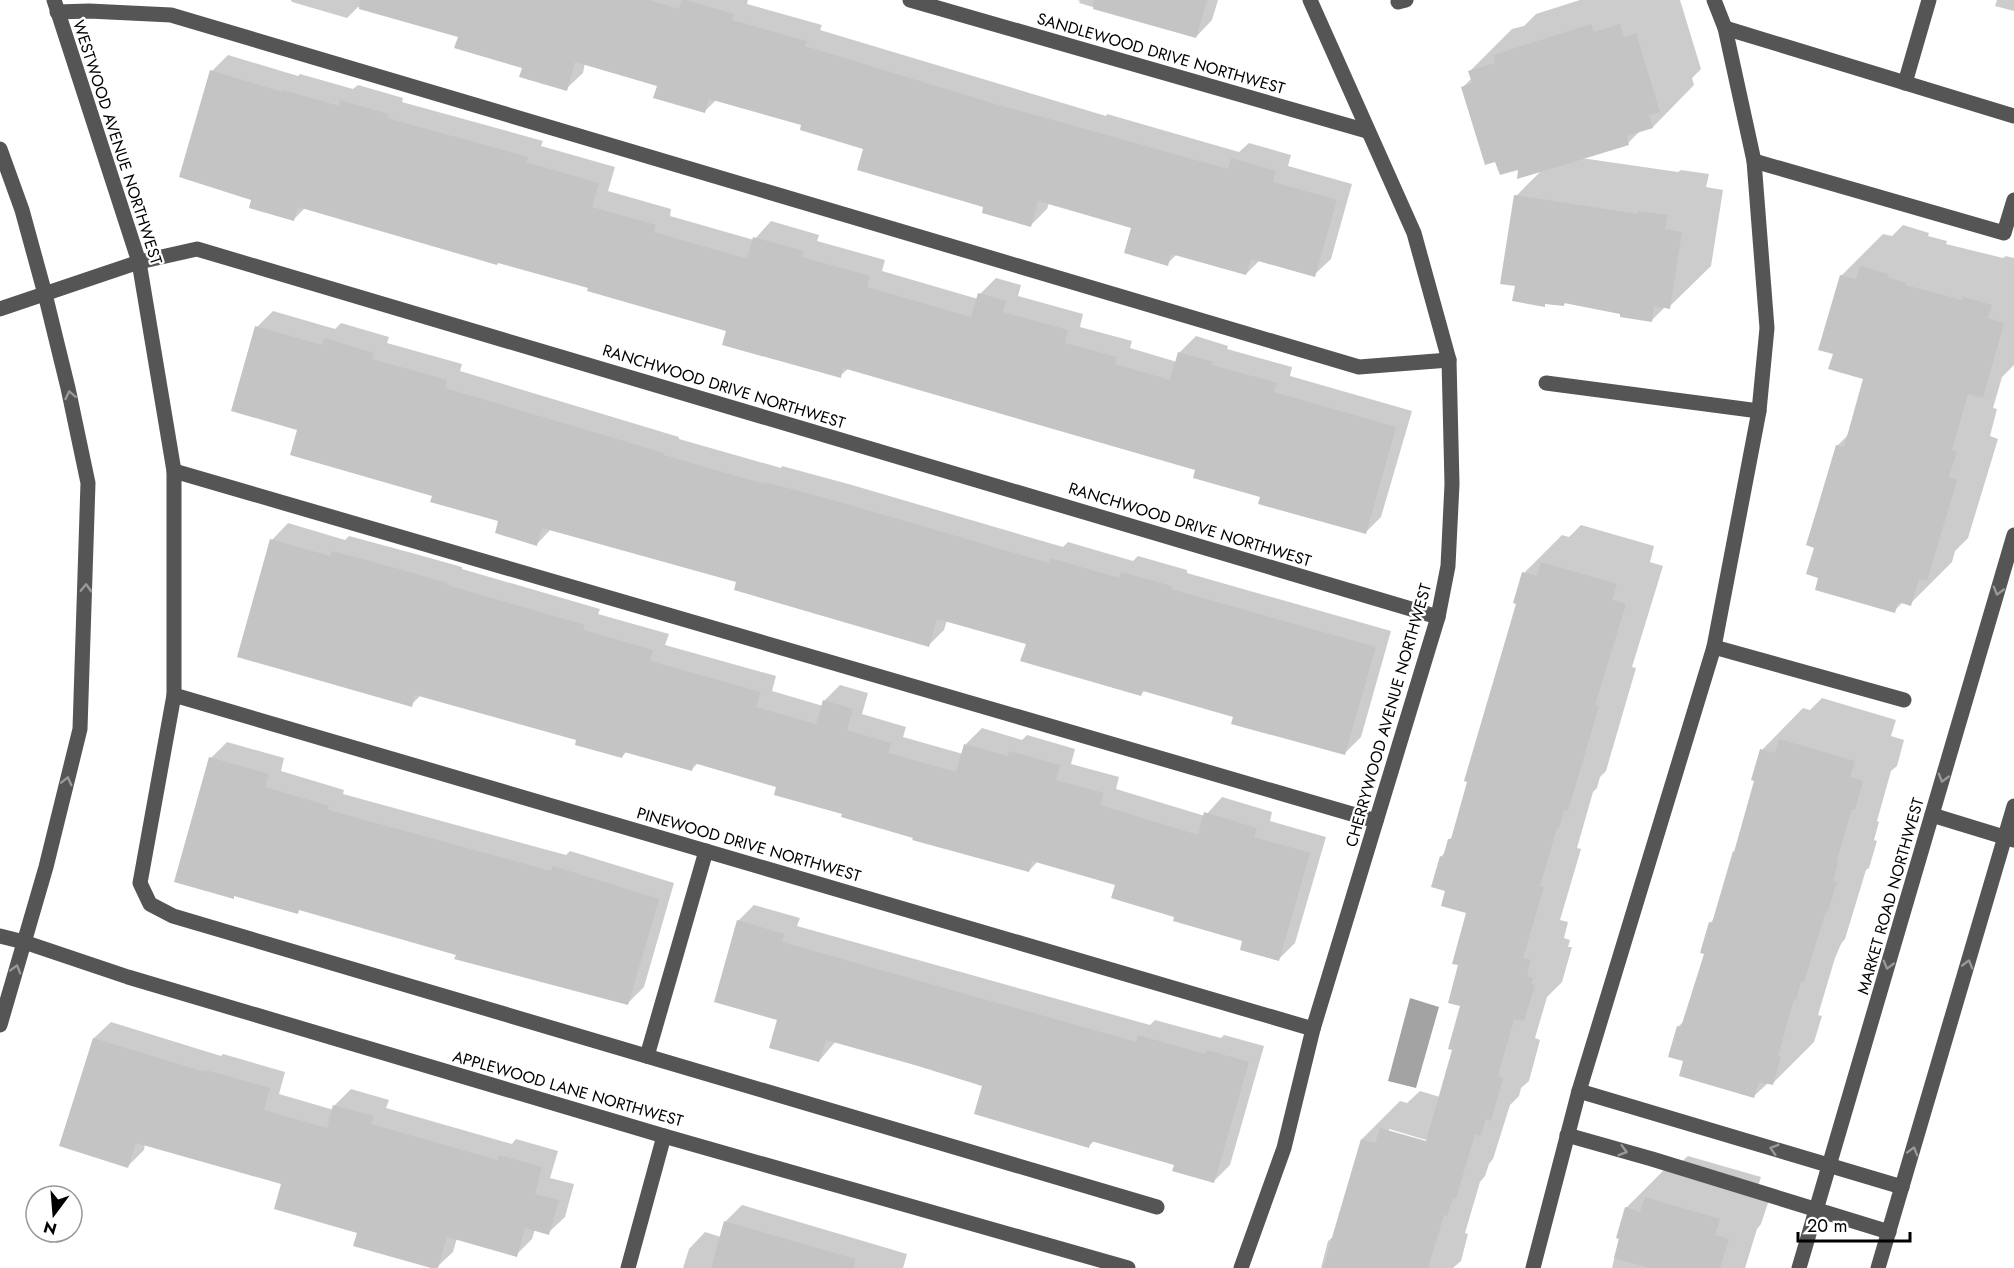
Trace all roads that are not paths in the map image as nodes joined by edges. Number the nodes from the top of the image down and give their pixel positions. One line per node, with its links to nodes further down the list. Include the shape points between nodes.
1 (910, 0): 9 (street, SANDLEWOOD DRIVE NORTHWEST)
2 (1310, 0): 9 (street, CHERRYWOOD AVENUE NORTHWEST)
3 (1714, 0): 6 (street)
4 (1929, 0): 7 (street)
5 (56, 6): 13 (street, WESTWOOD AVENUE NORTHWEST); 16 (street, via 171,15 1359,367)
6 (1725, 28): 7 (street); 11 (street)
7 (1905, 83): 8 (street)
8 (2014, 116)
9 (1367, 131): 16 (street, CHERRYWOOD AVENUE NORTHWEST, via 1414,233)
10 (0, 149): 14 (street)
11 (1754, 161): 12 (street, via 2004,233); 18 (street, via 1767,327)
12 (2014, 200)
13 (140, 262): 14 (street, RANCHWOOD DRIVE NORTHWEST); 19 (street, WESTWOOD AVENUE NORTHWEST); 21 (street, RANCHWOOD DRIVE NORTHWEST, via 197,249)
14 (45, 294): 15 (street, RANCHWOOD DRIVE NORTHWEST); 31 (street, one-way to 14, via 80,729 86,588 88,483)
15 (0, 309)
16 (1449, 360): 21 (street, CHERRYWOOD AVENUE NORTHWEST, via 1452,484 1448,566)
17 (1546, 383): 18 (street)
18 (1759, 411): 22 (street)
19 (174, 471): 23 (street, WESTWOOD AVENUE NORTHWEST); 27 (street)
20 (2014, 535): 26 (street, MARKET ROAD NORTHWEST, one-way to 26)
21 (1438, 617): 27 (street, CHERRYWOOD AVENUE NORTHWEST)
22 (1714, 647): 24 (street); 35 (street)
23 (174, 695): 29 (street, PINEWOOD DRIVE NORTHWEST); 34 (street, WESTWOOD AVENUE NORTHWEST, via 140,883 150,904 173,916)
24 (1904, 700)
25 (2014, 806): 28 (street)
26 (1932, 815): 28 (street); 38 (street, MARKET ROAD NORTHWEST, one-way to 38)
27 (1376, 821): 33 (street, CHERRYWOOD AVENUE NORTHWEST)
28 (2009, 839): 39 (street, one-way to 28)
29 (706, 851): 33 (street, PINEWOOD DRIVE NORTHWEST); 34 (street)
30 (0, 936): 31 (street, APPLEWOOD LANE NORTHWEST)
31 (24, 942): 32 (street, one-way to 31); 37 (street, APPLEWOOD LANE NORTHWEST, via 128,977)
32 (0, 1025)
33 (1313, 1029): 45 (street, CHERRYWOOD AVENUE NORTHWEST, via 1284,1148)
34 (647, 1056): 40 (street, WESTWOOD AVENUE NORTHWEST)
35 (1579, 1091): 36 (street); 38 (street, one-way to 35)
36 (1567, 1135): 41 (street, one-way to 41); 46 (street)
37 (664, 1136): 43 (street); 44 (street, APPLEWOOD LANE NORTHWEST)
38 (1830, 1166): 39 (street); 41 (street, MARKET ROAD NORTHWEST)
39 (1902, 1187): 42 (street)
40 (1157, 1207)
41 (1816, 1210): 42 (street); 47 (street, MARKET ROAD NORTHWEST)
42 (1889, 1232): 48 (street)
43 (628, 1268)
44 (1128, 1268)
45 (1241, 1268)
46 (1533, 1268)
47 (1799, 1268)
48 (1878, 1268)

